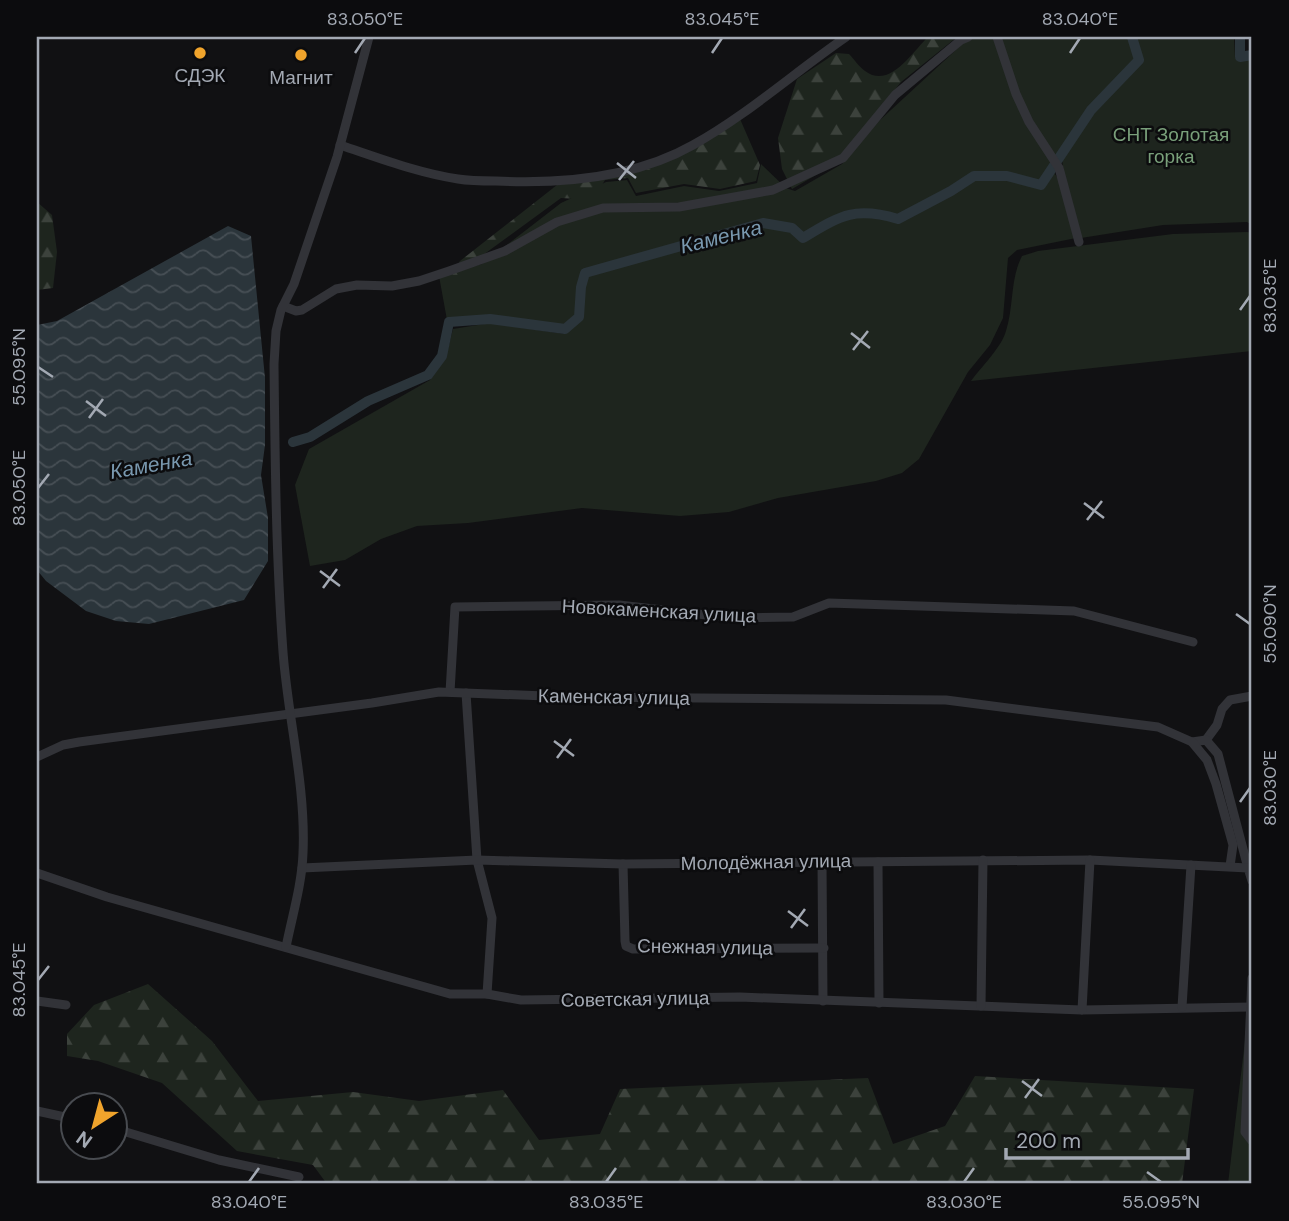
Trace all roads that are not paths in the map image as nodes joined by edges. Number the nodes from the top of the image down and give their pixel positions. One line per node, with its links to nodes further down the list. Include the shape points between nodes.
1 (369, 37): 5 (street)
2 (846, 37): 5 (street, via 725,126 653,164 630,169 537,183 459,180)
3 (968, 37): 7 (street, via 895,95 844,158 774,190 680,207 603,208 557,222 505,251 419,281 336,289 302,310)
4 (997, 37): 6 (street, via 1029,122 1059,169)
5 (340, 145): 7 (street)
6 (1079, 242)
7 (283, 306): 12 (street, via 275,331 275,458 277,573)
8 (1193, 642): 9 (street, Новокаменская улица, via 1074,611 829,603 793,617 733,618 619,605 455,607)
9 (450, 692): 10 (street, Каменская улица); 12 (street, Каменская улица)
10 (466, 693): 14 (street, Каменская улица, via 946,700 1158,727); 16 (street)
11 (1252, 696): 13 (street, via 1230,700)
12 (290, 714): 15 (street, Каменская улица, via 79,741); 24 (street, via 302,804)
13 (1206, 740): 14 (street); 25 (street, via 1218,754)
14 (1192, 741): 23 (street, via 1207,760 1216,784 1233,845)
15 (37, 757)
16 (477, 860): 21 (street, Молодёжная улица); 24 (street, Молодёжная улица); 31 (street, via 492,918)
17 (983, 860): 18 (street, Молодёжная улица); 20 (street, Молодёжная улица); 36 (street)
18 (1090, 860): 22 (street, Молодёжная улица); 39 (street)
19 (822, 861): 20 (street, Молодёжная улица); 21 (street, Молодёжная улица); 29 (street)
20 (877, 862): 34 (street)
21 (622, 864): 29 (street, Снежная улица, via 626,946)
22 (1191, 865): 23 (street, Молодёжная улица); 37 (street)
23 (1230, 866): 25 (street, Молодёжная улица)
24 (302, 868): 28 (street)
25 (1248, 868): 27 (street)
26 (37, 873): 28 (street, Советская улица)
27 (1252, 881)
28 (286, 947): 31 (street, Советская улица, via 450,994)
29 (824, 948): 33 (street)
30 (1252, 978): 38 (street)
31 (487, 994): 33 (street, Советская улица, via 521,1000)
32 (37, 1001): 35 (street)
33 (822, 1001): 34 (street, Советская улица)
34 (880, 1003): 36 (street, Советская улица)
35 (66, 1005)
36 (981, 1006): 39 (street, Советская улица)
37 (1182, 1007): 38 (street, Советская улица); 39 (street, Советская улица)
38 (1251, 1007): 44 (street, via 1245,1132)
39 (1082, 1010)
40 (38, 1111): 41 (street); 42 (street)
41 (60, 1116)
42 (37, 1123)
43 (130, 1133): 45 (street, via 219,1160)
44 (1252, 1141)
45 (299, 1177)

